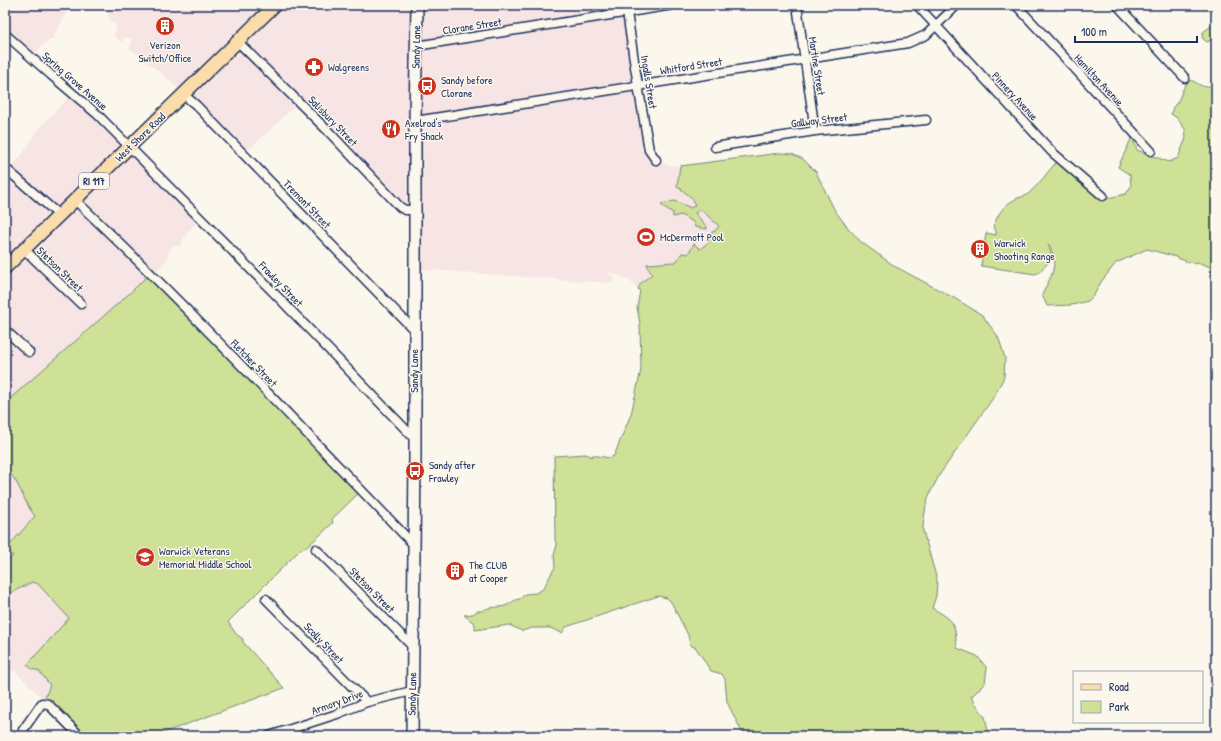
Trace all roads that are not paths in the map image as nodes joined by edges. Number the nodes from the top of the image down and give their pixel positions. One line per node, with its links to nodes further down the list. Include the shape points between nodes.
1 (275, 5): 12 (main road, West Shore Road / RI 117)
2 (417, 5): 13 (main road, Sandy Lane)
3 (673, 5): 9 (street, Clorane Street)
4 (797, 5): 14 (street, Martine Street)
5 (917, 5): 10 (street, Pinnery Avenue)
6 (958, 5): 10 (street, Whitford Street)
7 (1016, 5): 23 (street, Hamilton Avenue)
8 (1118, 5): 15 (street)
9 (626, 8): 13 (street, Clorane Street); 16 (street, Ingalls Street)
10 (935, 25): 14 (street, Whitford Street, via 921,38 908,44); 26 (street, Pinnery Avenue, via 1052,152)
11 (5, 34): 21 (street, Spring Grove Avenue, via 97,114)
12 (237, 41): 17 (main road, West Shore Road / RI 117); 28 (street, Salisbury Street, via 400,207)
13 (416, 46): 19 (main road, Sandy Lane)
14 (805, 59): 16 (street, Whitford Street); 20 (street, Martine Street)
15 (1185, 78)
16 (638, 85): 19 (street, Whitford Street); 24 (street, Ingalls Street, via 649,150)
17 (184, 95): 21 (main road, West Shore Road / RI 117); 34 (street, Tremont Street)
18 (926, 120): 20 (street, Gallway Street)
19 (415, 121): 28 (main road, Sandy Lane)
20 (815, 131): 22 (street, Gallway Street)
21 (130, 147): 27 (main road, West Shore Road / RI 117); 36 (street, Frawley Street)
22 (715, 147)
23 (1151, 151)
24 (656, 160)
25 (5, 168): 29 (street)
26 (1103, 196)
27 (75, 200): 29 (main road, West Shore Road / RI 117); 37 (street, Fletcher Street, via 244,368)
28 (415, 210): 34 (main road, Sandy Lane)
29 (59, 215): 30 (main road, West Shore Road / RI 117)
30 (24, 249): 31 (main road, West Shore Road / RI 117); 32 (street, Stetson Street)
31 (5, 268)
32 (81, 304)
33 (5, 330): 35 (street)
34 (414, 330): 36 (main road, Sandy Lane)
35 (29, 352)
36 (414, 438): 37 (main road, Sandy Lane)
37 (414, 545): 40 (main road, Sandy Lane)
38 (316, 549): 40 (street, Stetson Street)
39 (266, 599): 42 (street, Scolly Street)
40 (413, 647): 41 (main road, Sandy Lane)
41 (412, 691): 42 (street, Armory Drive); 46 (main road, Sandy Lane)
42 (367, 702): 45 (street, Armory Drive)
43 (23, 730): 44 (street, via 42,703 48,704)
44 (80, 736)
45 (269, 736)
46 (412, 736)

